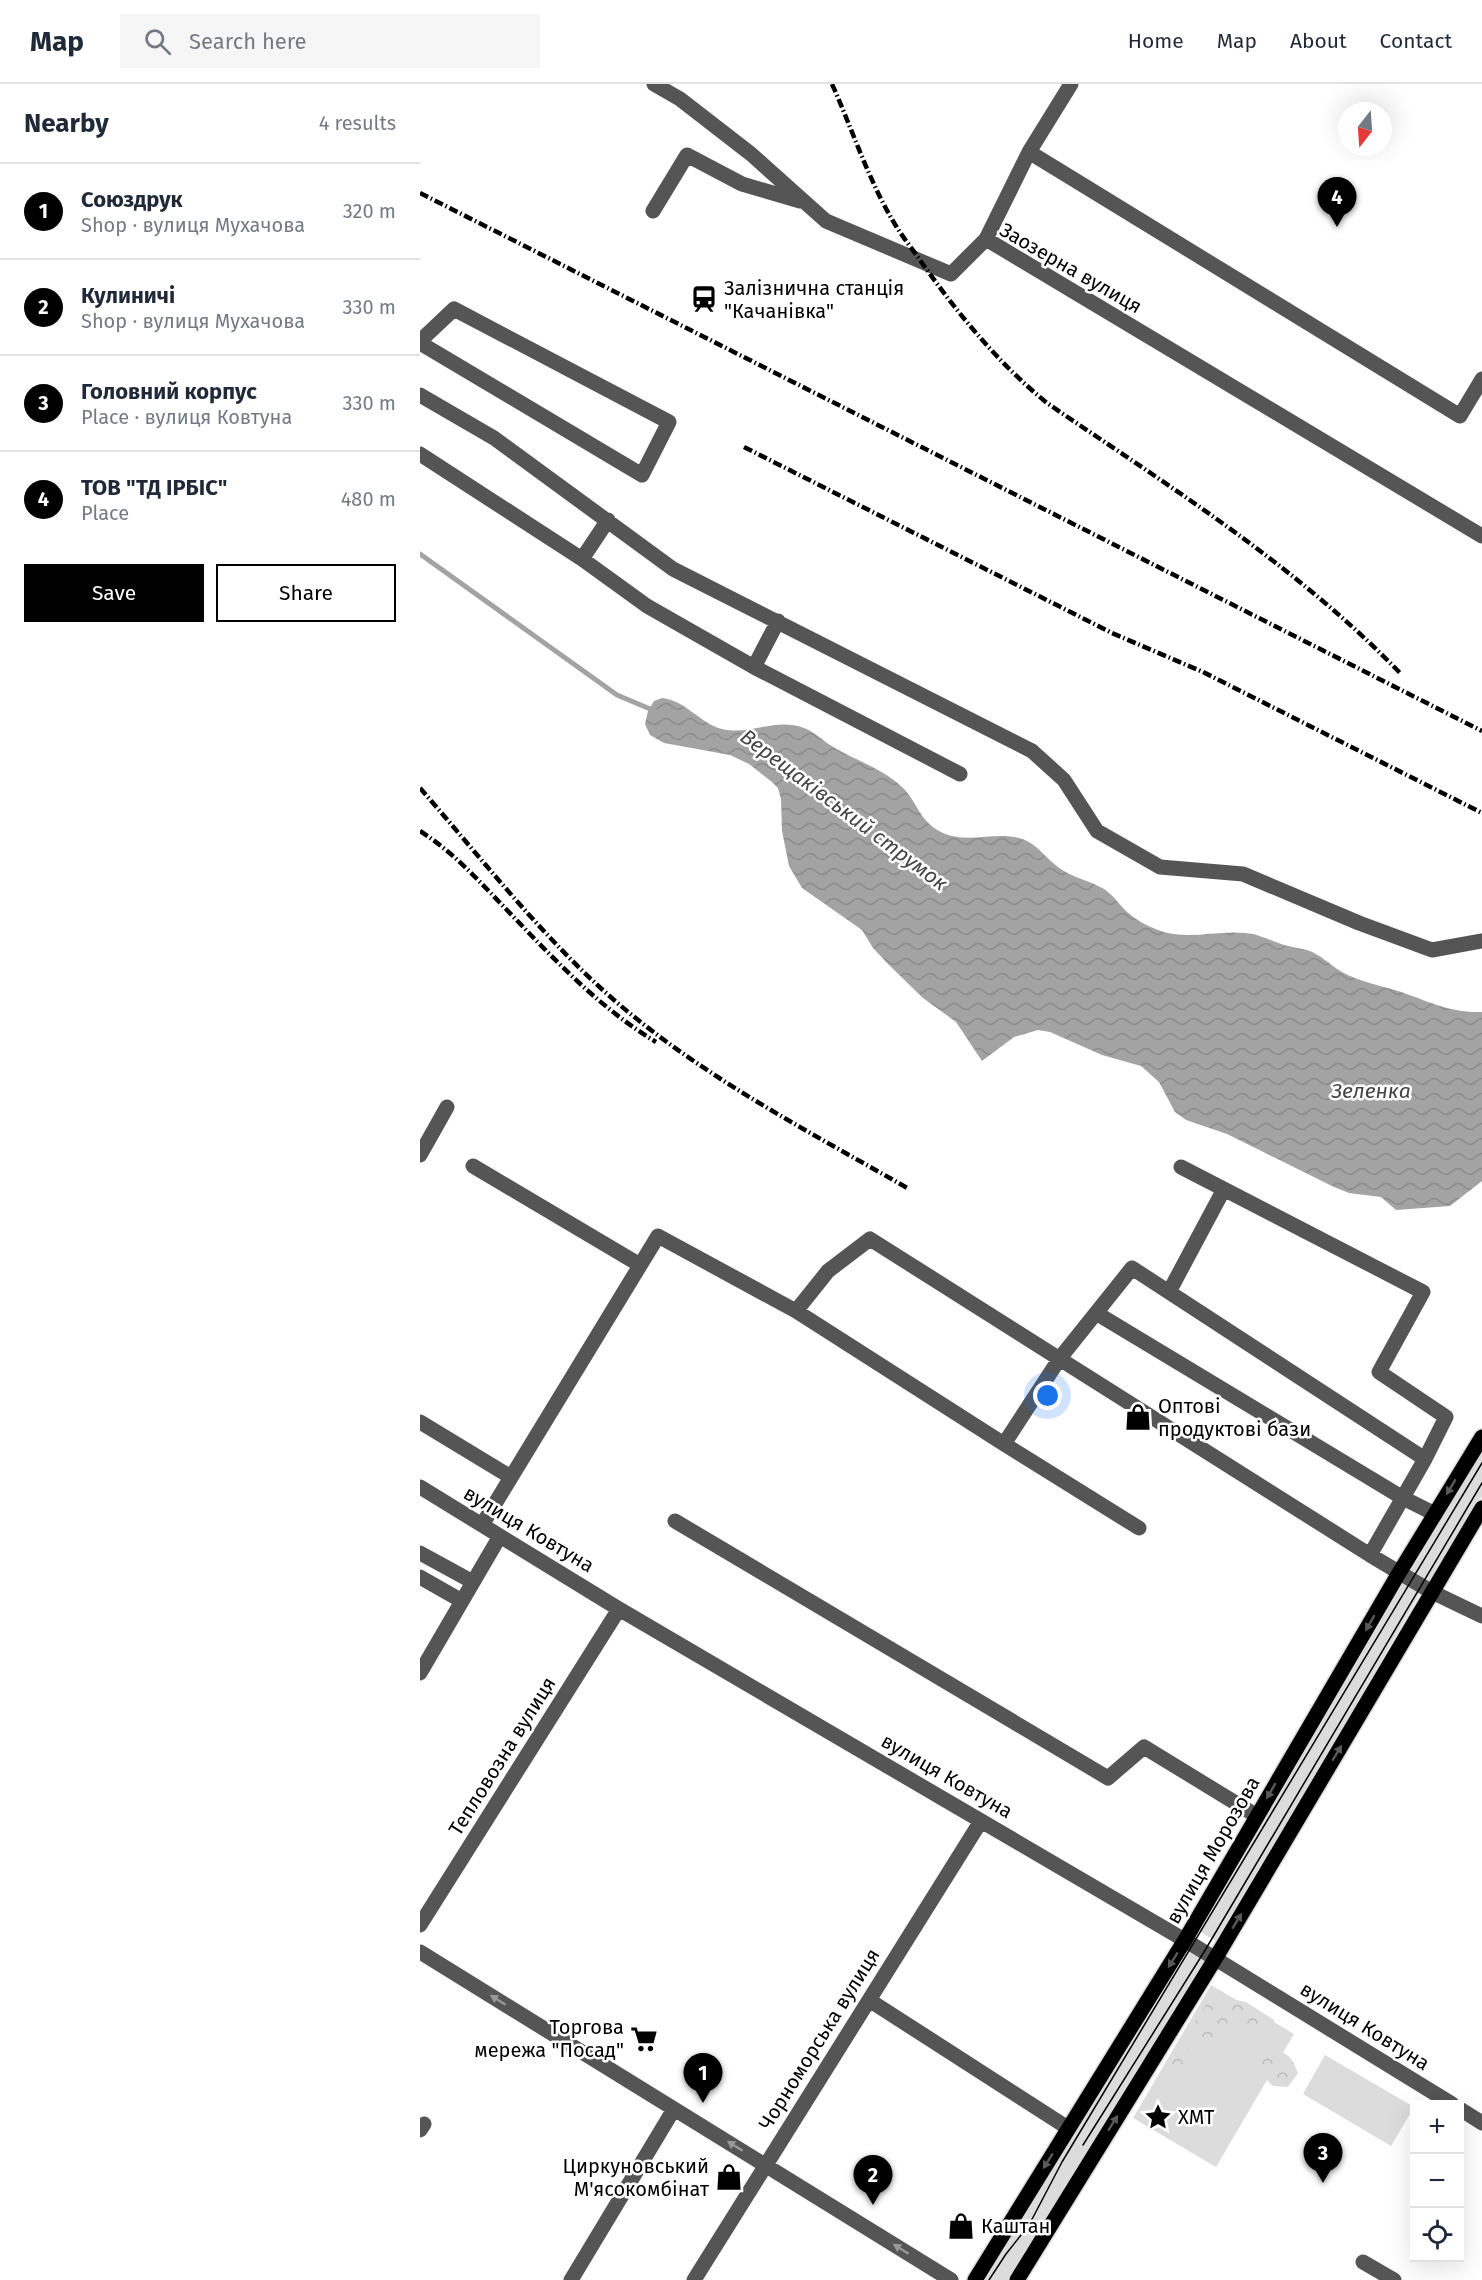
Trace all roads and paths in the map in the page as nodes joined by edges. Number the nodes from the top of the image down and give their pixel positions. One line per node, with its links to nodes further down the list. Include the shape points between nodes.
1 (654, 84): 4 (street, Заозерна вулиця, via 680,99 751,154)
2 (1071, 84): 3 (street)
3 (1029, 152): 6 (street); 8 (street, via 1460,416)
4 (806, 203): 5 (street, via 742,184 687,155); 6 (street, Заозерна вулиця, via 826,221 951,274)
5 (653, 212)
6 (986, 239): 12 (street, Заозерна вулиця)
7 (420, 342): 7 (street, via 642,475 669,422 454,309)
8 (1482, 379)
9 (420, 395): 11 (street, via 494,438)
10 (420, 454): 13 (street)
11 (608, 520): 13 (street); 14 (street, via 674,568)
12 (1482, 536)
13 (582, 560): 15 (street, via 647,606)
14 (778, 621): 15 (street); 17 (street, via 1032,751 1064,780 1097,831 1160,867 1243,874 1431,950)
15 (754, 667): 16 (street)
16 (960, 774)
17 (1482, 940)
18 (447, 1107): 19 (street)
19 (424, 1138): 20 (street)
20 (420, 1155)
21 (473, 1166): 24 (street)
22 (1181, 1167): 23 (street)
23 (1224, 1189): 25 (street); 32 (street, via 1423,1292 1379,1372 1446,1417)
24 (640, 1265): 26 (street, via 658,1236); 33 (street)
25 (1169, 1292): 27 (street, via 1132,1268); 32 (street)
26 (796, 1311): 28 (street, via 828,1271 870,1239); 31 (street)
27 (1096, 1313): 28 (street); 35 (street)
28 (1060, 1358): 31 (street); 43 (street)
29 (420, 1422): 33 (street)
30 (1482, 1437): 37 (main road, вулиця Морозова, one-way to 37)
31 (1004, 1444): 40 (street)
32 (1425, 1458): 35 (street)
33 (511, 1477): 39 (street)
34 (420, 1487): 39 (street, вулиця Ковтуна)
35 (1402, 1498): 37 (street); 43 (street)
36 (1482, 1508): 47 (main road)
37 (1435, 1514): 44 (main road, вулиця Морозова)
38 (675, 1521): 52 (street, via 1108,1778 1144,1747)
39 (482, 1525): 41 (street, вулиця Ковтуна)
40 (1139, 1528)
41 (500, 1536): 46 (street); 49 (street, вулиця Ковтуна)
42 (420, 1553): 46 (street)
43 (1370, 1555): 44 (street)
44 (1399, 1573): 47 (street); 52 (main road, вулиця Морозова, one-way to 52)
45 (420, 1577): 48 (street)
46 (473, 1582): 48 (street)
47 (1432, 1592): 50 (street); 57 (main road, one-way to 47)
48 (462, 1601): 51 (street)
49 (619, 1609): 53 (street, вулиця Ковтуна); 54 (street, Тепловозна вулиця)
50 (1482, 1616)
51 (420, 1673)
52 (1257, 1816): 55 (main road, вулиця Морозова)
53 (981, 1821): 55 (street, вулиця Ковтуна); 58 (street, Чорноморська вулиця)
54 (420, 1925)
55 (1185, 1940): 57 (street, вулиця Ковтуна); 63 (main road, вулиця Морозова, one-way to 63)
56 (420, 1952): 60 (street, one-way to 56)
57 (1215, 1959): 59 (street, вулиця Ковтуна); 70 (main road, one-way to 57)
58 (869, 2000): 63 (street); 64 (street, Чорноморська вулиця)
59 (1445, 2100)
60 (674, 2109): 64 (street, one-way to 60); 66 (street)
61 (1464, 2112): 62 (street)
62 (1482, 2123)
63 (1068, 2128): 69 (main road, вулиця Морозова, one-way to 69)
64 (765, 2165): 67 (street, Чорноморська вулиця); 68 (street, one-way to 64)
65 (1362, 2262): 71 (street)
66 (572, 2280)
67 (694, 2280)
68 (951, 2280)
69 (975, 2280)
70 (1017, 2280)
71 (1394, 2280)

